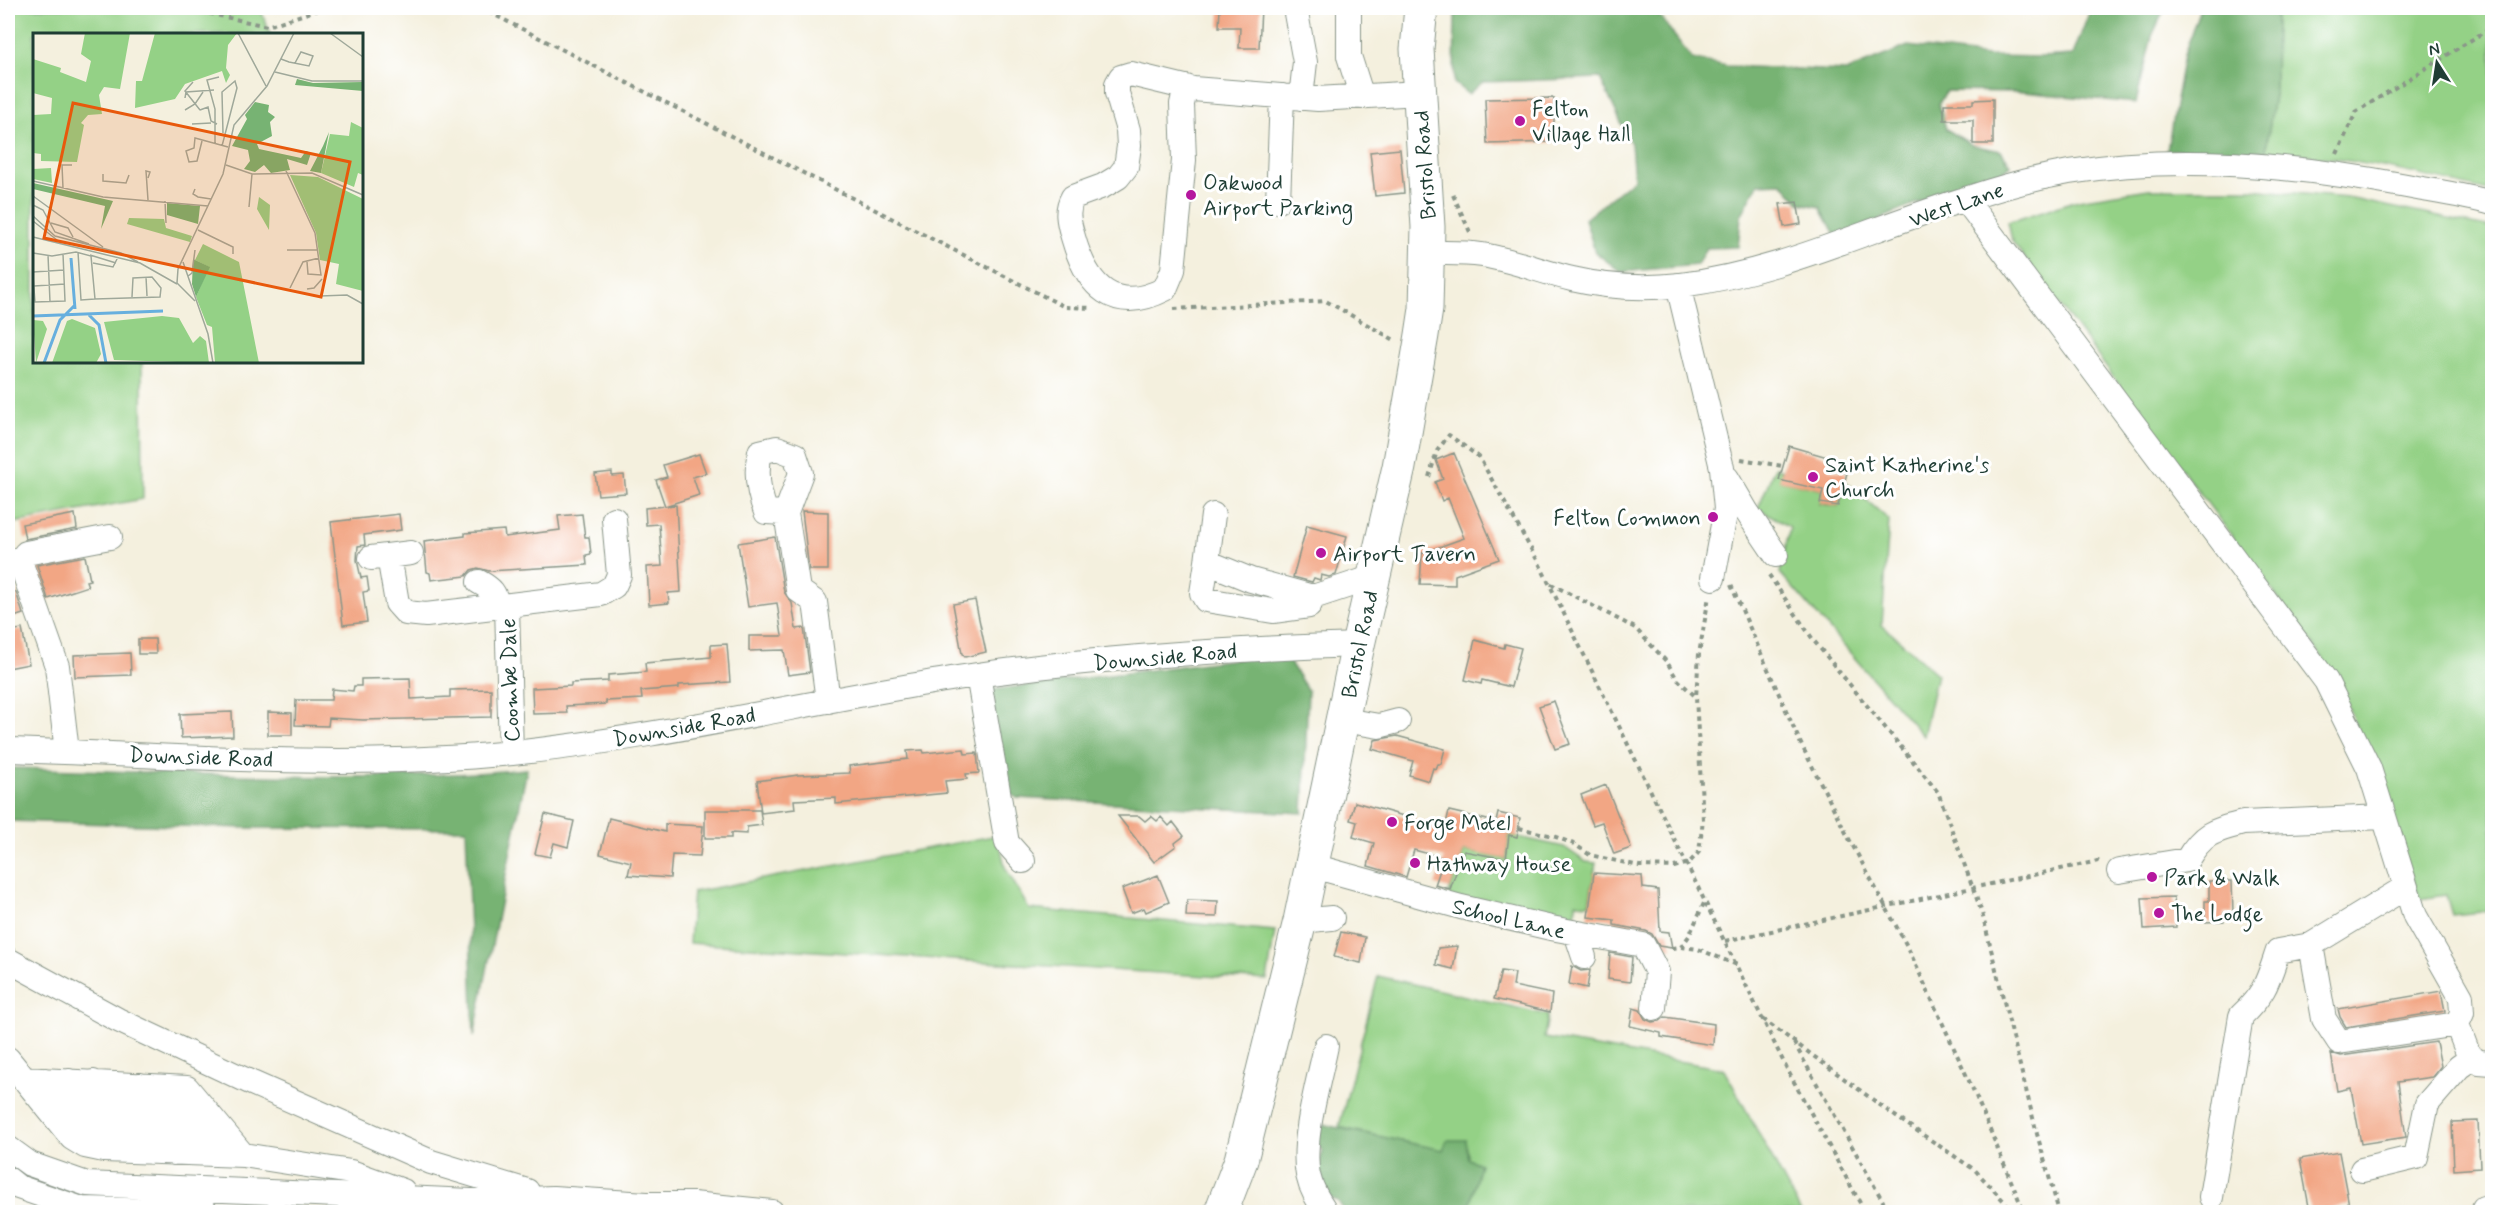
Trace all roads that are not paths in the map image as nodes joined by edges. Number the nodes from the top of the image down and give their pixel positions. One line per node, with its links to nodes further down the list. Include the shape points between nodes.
1 (1296, 8): 7 (street, via 1305,62)
2 (1349, 8): 6 (street, via 1349,56)
3 (1421, 8): 5 (highway, Bristol Road)
4 (1186, 87): 4 (street, via 1131,74 1121,77 1117,93 1128,130 1126,166 1118,177 1073,197 1068,205 1068,218 1085,269 1096,285 1111,296 1129,300 1148,298 1165,289 1173,270 1184,159 1182,104); 7 (street)
5 (1419, 93): 6 (street); 11 (highway, Bristol Road)
6 (1362, 96): 7 (street)
7 (1291, 97): 9 (street)
8 (1965, 198): 10 (street, West Lane, via 2069,172 2189,163 2333,172); 12 (street, West Lane, via 1818,252 1719,279); 34 (street, via 2326,681 2369,768)
9 (1278, 201)
10 (2493, 203)
11 (1428, 253): 12 (street, West Lane, via 1494,258 1574,279 1622,286); 21 (highway, Bristol Road, via 1419,354)
12 (1678, 285): 13 (street)
13 (1720, 462): 19 (street); 22 (street, via 1726,509)
14 (786, 513): 28 (street, via 798,590 815,602)
15 (1213, 515): 20 (street)
16 (614, 519): 25 (street, Coombe Dale, via 619,575 614,586 601,594)
17 (110, 537): 32 (street, via 26,553 22,558 57,666)
18 (390, 556): 25 (street, Coombe Dale, via 397,603 406,613 426,615)
19 (1769, 560)
20 (1207, 562): 24 (street, via 1251,580); 24 (street, via 1202,593 1206,600 1273,611 1309,606)
21 (1374, 577): 24 (street); 26 (highway, Bristol Road)
22 (1713, 578)
23 (479, 582): 25 (street, via 490,588)
24 (1313, 597)
25 (502, 607): 33 (street, Coombe Dale)
26 (1358, 645): 27 (street, Downside Road, via 1165,653); 29 (highway, Bristol Road)
27 (978, 675): 28 (street, Downside Road); 35 (street, via 1007,843)
28 (828, 701): 33 (street, Downside Road, via 575,746)
29 (1343, 720): 30 (street, via 1379,726); 36 (highway, Bristol Road)
30 (1398, 721)
31 (8, 750): 32 (street, Downside Road)
32 (68, 752): 33 (street, Downside Road, via 306,760 436,759)
33 (511, 753)
34 (2384, 816): 37 (street, via 2243,824 2220,829 2198,841 2187,860); 38 (street)
35 (1023, 861)
36 (1313, 866): 39 (street, School Lane, via 1461,907); 51 (highway, Bristol Road, via 1316,919)
37 (2120, 870)
38 (2406, 887): 40 (street); 44 (street, via 2415,916 2461,997 2462,1013)
39 (1576, 933): 41 (street); 43 (street, School Lane, via 1644,945 1657,972)
40 (2311, 945): 44 (street, via 2324,1019 2339,1041); 54 (street, via 2278,951 2266,987 2241,1016)
41 (1584, 957)
42 (8, 960): 55 (street, via 118,1020 431,1162)
43 (1654, 1008)
44 (2457, 1024): 47 (street, via 2469,1056)
45 (1326, 1046): 62 (street, via 1306,1158 1311,1186)
46 (8, 1059): 48 (street)
47 (2482, 1060): 52 (street, via 2459,1067 2427,1104 2415,1157)
48 (93, 1082): 50 (street); 50 (street); 50 (street); 50 (street, via 72,1138 85,1146)
49 (8, 1149): 56 (street, via 30,1164 87,1184)
50 (174, 1153): 56 (street, via 351,1172)
51 (1239, 1166): 60 (highway, Bristol Road); 61 (highway, Bristol Road)
52 (2362, 1170)
53 (8, 1179): 57 (street, via 18,1187 82,1209)
54 (2211, 1197)
55 (553, 1198): 56 (street, via 471,1202); 59 (street, via 693,1204)
56 (425, 1199)
57 (163, 1211): 58 (street)
58 (206, 1212)
59 (763, 1212)
60 (1221, 1212)
61 (1248, 1212)
62 (1326, 1212)

